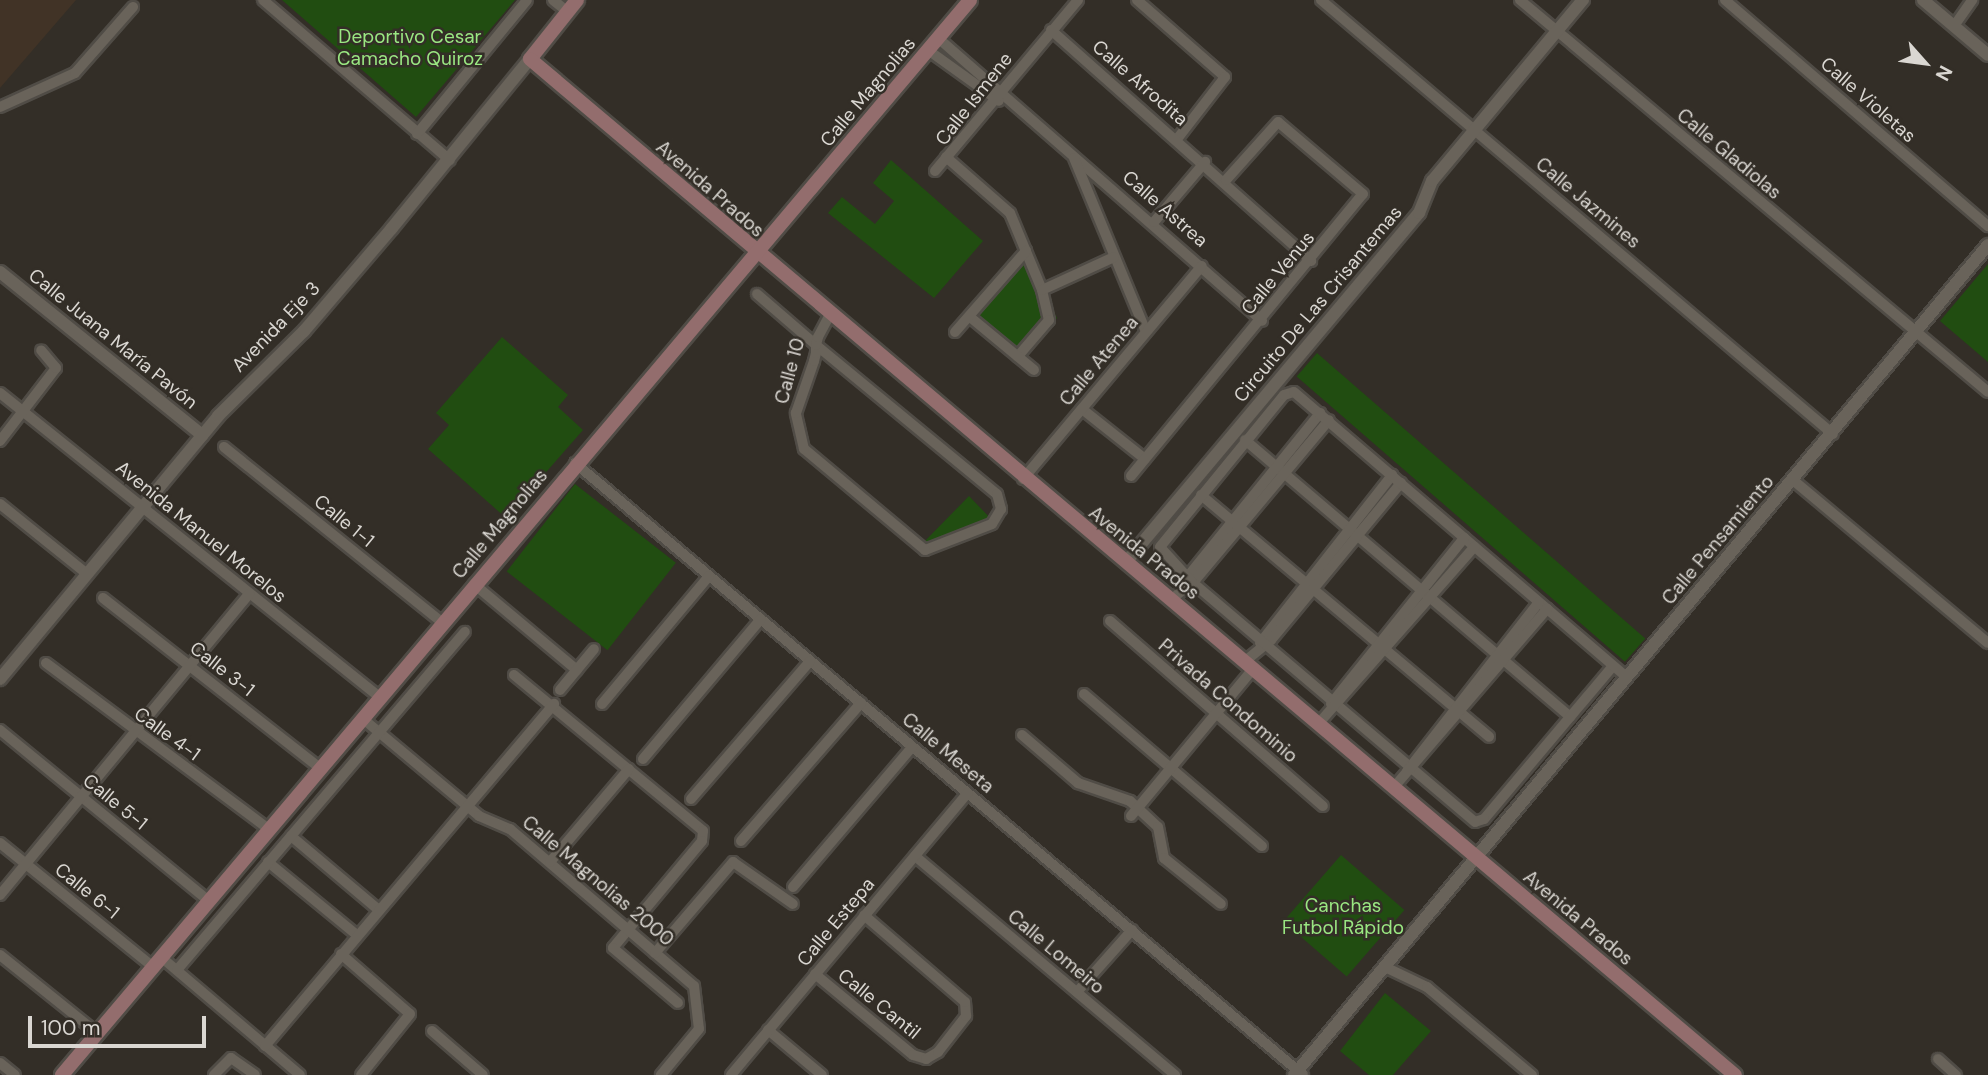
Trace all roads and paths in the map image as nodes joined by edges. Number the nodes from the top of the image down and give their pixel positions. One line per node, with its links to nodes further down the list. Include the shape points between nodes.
1 (263, 0): 27 (street)
2 (527, 0): 27 (street)
3 (554, 0): 13 (street)
4 (970, 0): 18 (main road, Calle Magnolias)
5 (1078, 0): 16 (street, Calle Ismene)
6 (1137, 0): 28 (street, via 1225,77)
7 (1321, 0): 26 (street, Calle Jazmines)
8 (1520, 0): 17 (street, Calle Gladiolas)
9 (1583, 0): 17 (street, Circuito De Las Crisantemas)
10 (1725, 0): 36 (street, Calle Violetas)
11 (1923, 0): 15 (street)
12 (1972, 0): 15 (street)
13 (573, 6): 21 (main road, Avenida Eje 3)
14 (133, 7): 25 (street, via 75,73)
15 (1954, 26): 20 (street)
16 (1052, 30): 22 (street, Calle Ismene); 28 (street, Calle Afrodita)
17 (1557, 31): 26 (street, Circuito De Las Crisantemas); 51 (street, Calle Gladiolas)
18 (938, 38): 19 (main road, Calle Magnolias); 22 (street, Calle Astrea)
19 (928, 50): 23 (street, Calle Astrea); 39 (main road, Calle Magnolias)
20 (1988, 55)
21 (530, 59): 31 (street, Avenida Eje 3); 39 (main road, Avenida Prados)
22 (1001, 91): 23 (street, Calle Ismene); 24 (street, Calle Astrea)
23 (994, 100): 24 (street, Calle Astrea); 30 (street, Calle Ismene)
24 (1006, 102): 29 (street, Calle Astrea)
25 (0, 107)
26 (1474, 129): 62 (street, Calle Jazmines); 85 (street, Circuito De Las Crisantemas, via 1432,181 1419,213)
27 (417, 134): 31 (street)
28 (1177, 139): 32 (street, Calle Afrodita)
29 (1073, 155): 35 (street, Calle Astrea); 40 (street, Calle Astrea)
30 (946, 157): 33 (street); 38 (street, Calle Ismene, via 1009,212)
31 (450, 160): 63 (street, Avenida Eje 3, via 304,331)
32 (1205, 162): 34 (street, Calle Afrodita); 35 (street)
33 (935, 171)
34 (1226, 180): 41 (street, Calle Afrodita); 41 (street, Calle Venus, via 1278,122 1360,188 1361,200)
35 (1154, 222): 42 (street, Calle Astrea)
36 (1988, 226)
37 (1988, 246): 51 (street, Calle Pensamiento)
38 (1026, 251): 44 (street, Calle Ismene); 47 (street)
39 (757, 255): 46 (main road, Avenida Prados); 68 (main road, Calle Magnolias)
40 (1114, 257): 44 (street); 50 (street, Calle Astrea)
41 (1311, 261): 48 (street, Calle Venus)
42 (1202, 266): 48 (street, Calle Astrea); 50 (street, Calle Atenea)
43 (0, 272): 63 (street, Calle Juana María Pavón)
44 (1042, 290): 54 (street, Calle Ismene, via 1050,318)
45 (757, 294): 52 (street)
46 (830, 316): 52 (street, Calle 10); 73 (main road, Avenida Prados)
47 (970, 317): 49 (street); 54 (street)
48 (1262, 321): 67 (street, Calle Venus)
49 (955, 332)
50 (1146, 332): 58 (street, Calle Atenea)
51 (1917, 334): 56 (street, Calle Gladiolas); 62 (street, Calle Pensamiento)
52 (816, 345): 52 (street, Calle 10, via 997,494 1002,504 992,524 925,550 798,439 796,413)
53 (41, 350): 59 (street, via 56,368)
54 (1018, 356): 55 (street)
55 (1034, 370)
56 (1988, 392)
57 (0, 393): 59 (street, Avenida Manuel Morelos)
58 (1082, 409): 67 (street); 73 (street, Calle Atenea)
59 (23, 411): 65 (street); 78 (street, Avenida Manuel Morelos)
60 (1320, 413): 61 (street); 64 (street, via 1287,392); 69 (street)
61 (1329, 420): 70 (street); 71 (street)
62 (1833, 434): 74 (street, Calle Pensamiento)
63 (202, 435): 78 (street, Avenida Eje 3)
64 (1245, 440): 69 (street); 76 (street)
65 (0, 441)
66 (224, 447): 100 (street, Calle 1-1)
67 (1145, 458): 72 (street, Calle Venus)
68 (575, 463): 87 (street, Calle Meseta); 90 (main road, Calle Magnolias)
69 (1275, 466): 70 (street); 79 (street)
70 (1285, 473): 80 (street); 81 (street)
71 (1392, 475): 75 (street); 81 (street)
72 (1131, 476)
73 (1023, 479): 85 (main road, Avenida Prados)
74 (1793, 480): 104 (street); 115 (street, Calle Pensamiento)
75 (1401, 484): 82 (street); 83 (street)
76 (1201, 495): 79 (street); 88 (street, via 1160,547)
77 (0, 503): 86 (street)
78 (143, 508): 86 (street, Avenida Eje 3); 93 (street, Avenida Manuel Morelos)
79 (1232, 520): 80 (street); 88 (street)
80 (1241, 527): 88 (street); 89 (street)
81 (1349, 528): 82 (street); 89 (street)
82 (1358, 536): 91 (street); 92 (street)
83 (1464, 538): 84 (street); 92 (street)
84 (1474, 547): 94 (street); 97 (street)
85 (1126, 562): 96 (main road, Avenida Prados)
86 (87, 573): 116 (street, Avenida Eje 3)
87 (709, 576): 98 (street, Calle Meseta); 121 (street)
88 (1187, 581): 96 (street); 102 (street)
89 (1305, 581): 91 (street); 102 (street)
90 (474, 584): 100 (main road, Calle Magnolias); 113 (street)
91 (1314, 589): 102 (street); 103 (street)
92 (1421, 589): 94 (street); 103 (street)
93 (249, 594): 112 (street); 119 (street, Avenida Manuel Morelos)
94 (1432, 597): 106 (street); 107 (street)
95 (103, 598): 112 (street, Calle 3-1)
96 (1172, 599): 110 (main road, Avenida Prados)
97 (1543, 606): 107 (street); 111 (street)
98 (761, 619): 108 (street, Calle Meseta); 136 (street)
99 (1110, 621): 125 (street, Privada Condominio)
100 (443, 623): 119 (main road, Calle Magnolias)
101 (465, 632): 131 (street)
102 (1262, 642): 110 (street); 123 (street)
103 (1376, 642): 106 (street); 123 (street)
104 (1988, 643)
105 (594, 649): 113 (street)
106 (1386, 650): 123 (street); 124 (street)
107 (1501, 657): 124 (street); 126 (street); 127 (street)
108 (810, 661): 122 (street, Calle Meseta); 144 (street)
109 (46, 663): 132 (street, Calle 4-1)
110 (1249, 665): 125 (street); 129 (main road, Avenida Prados)
111 (1613, 666): 115 (street); 127 (street)
112 (190, 667): 132 (street); 137 (street, Calle 3-1)
113 (577, 670): 117 (street)
114 (514, 676): 120 (street)
115 (1627, 677): 154 (street, Calle Pensamiento)
116 (0, 678)
117 (560, 690)
118 (1084, 694): 139 (street)
119 (380, 697): 128 (main road, Calle Magnolias)
120 (554, 704): 138 (street); 145 (street)
121 (602, 704)
122 (860, 704): 135 (street, Calle Meseta); 150 (street)
123 (1332, 704): 129 (street); 140 (street)
124 (1452, 706): 126 (street); 140 (street)
125 (1216, 714): 139 (street); 146 (street, Privada Condominio)
126 (1461, 714): 134 (street); 140 (street)
127 (1570, 717): 140 (street, via 1482,821)
128 (362, 718): 131 (street, Calle Magnolias 2000); 137 (main road, Calle Magnolias)
129 (1318, 723): 141 (main road, Avenida Prados)
130 (0, 730): 143 (street, Calle 5-1)
131 (379, 732): 145 (street, Calle Magnolias 2000); 149 (street)
132 (135, 733): 143 (street); 148 (street, Calle 4-1)
133 (1022, 736): 147 (street, via 1078,783 1115,790)
134 (1489, 737)
135 (912, 747): 142 (street, Calle Meseta); 158 (street)
136 (643, 759)
137 (320, 768): 148 (main road, Calle Magnolias)
138 (629, 769): 156 (street); 165 (street, via 704,834)
139 (1171, 769): 147 (street); 152 (street)
140 (1408, 769): 141 (street)
141 (1394, 787): 154 (main road, Avenida Prados)
142 (968, 793): 153 (street, Calle Estepa); 166 (street, Calle Meseta)
143 (81, 797): 157 (street); 160 (street, Calle 5-1)
144 (691, 799)
145 (467, 806): 156 (street, Calle Magnolias 2000, via 510,829); 163 (street)
146 (1323, 806)
147 (1134, 812): 162 (street, via 1158,827 1164,858)
148 (268, 829): 160 (main road, Calle Magnolias)
149 (291, 836): 155 (street); 163 (street)
150 (741, 841)
151 (0, 843): 157 (street, Calle 6-1)
152 (1262, 846)
153 (915, 856): 164 (street, Calle Estepa); 175 (street, Calle Lomeiro)
154 (1477, 858): 172 (street, Calle Pensamiento); 196 (main road, Avenida Prados)
155 (268, 862): 167 (street); 173 (street)
156 (550, 862): 165 (street, Calle Magnolias 2000)
157 (25, 863): 159 (street); 171 (street, Calle 6-1)
158 (793, 887)
159 (0, 895)
160 (208, 900): 171 (main road, Calle Magnolias)
161 (793, 904): 168 (street, via 733,862)
162 (1221, 904)
163 (379, 910): 167 (street)
164 (864, 915): 174 (street, Calle Estepa); 174 (street, Calle Cantil, via 965,1002 966,1016 938,1052 926,1059 913,1055)
165 (628, 929): 168 (street, Calle Magnolias 2000); 176 (street, via 614,952)
166 (1132, 930): 175 (street); 183 (street, Calle Meseta)
167 (357, 935): 169 (street)
168 (655, 953): 191 (street, Calle Magnolias 2000, via 696,989 700,1022)
169 (341, 954): 180 (street); 189 (street, via 410,1014)
170 (0, 955): 179 (street)
171 (157, 962): 173 (street, Calle 6-1); 179 (main road, Calle Magnolias)
172 (1385, 967): 183 (street, Calle Pensamiento); 195 (street, via 1427,986)
173 (177, 970): 180 (street, Calle 6-1)
174 (815, 974): 178 (street, Calle Estepa)
175 (1077, 992): 194 (street, Calle Lomeiro)
176 (678, 1003)
177 (432, 1031): 190 (street)
178 (768, 1031): 192 (street, Calle Estepa); 193 (street)
179 (97, 1033): 185 (main road, Calle Magnolias)
180 (265, 1046): 188 (street, Calle 6-1)
181 (1938, 1059): 197 (street)
182 (0, 1063): 184 (street)
183 (1298, 1074)
184 (15, 1075)
185 (62, 1075)
186 (214, 1075): 187 (street, via 231,1058)
187 (255, 1075)
188 (300, 1075)
189 (361, 1075)
190 (483, 1075)
191 (661, 1075)
192 (731, 1075)
193 (822, 1075)
194 (1175, 1075)
195 (1532, 1075)
196 (1735, 1075)
197 (1956, 1075)

